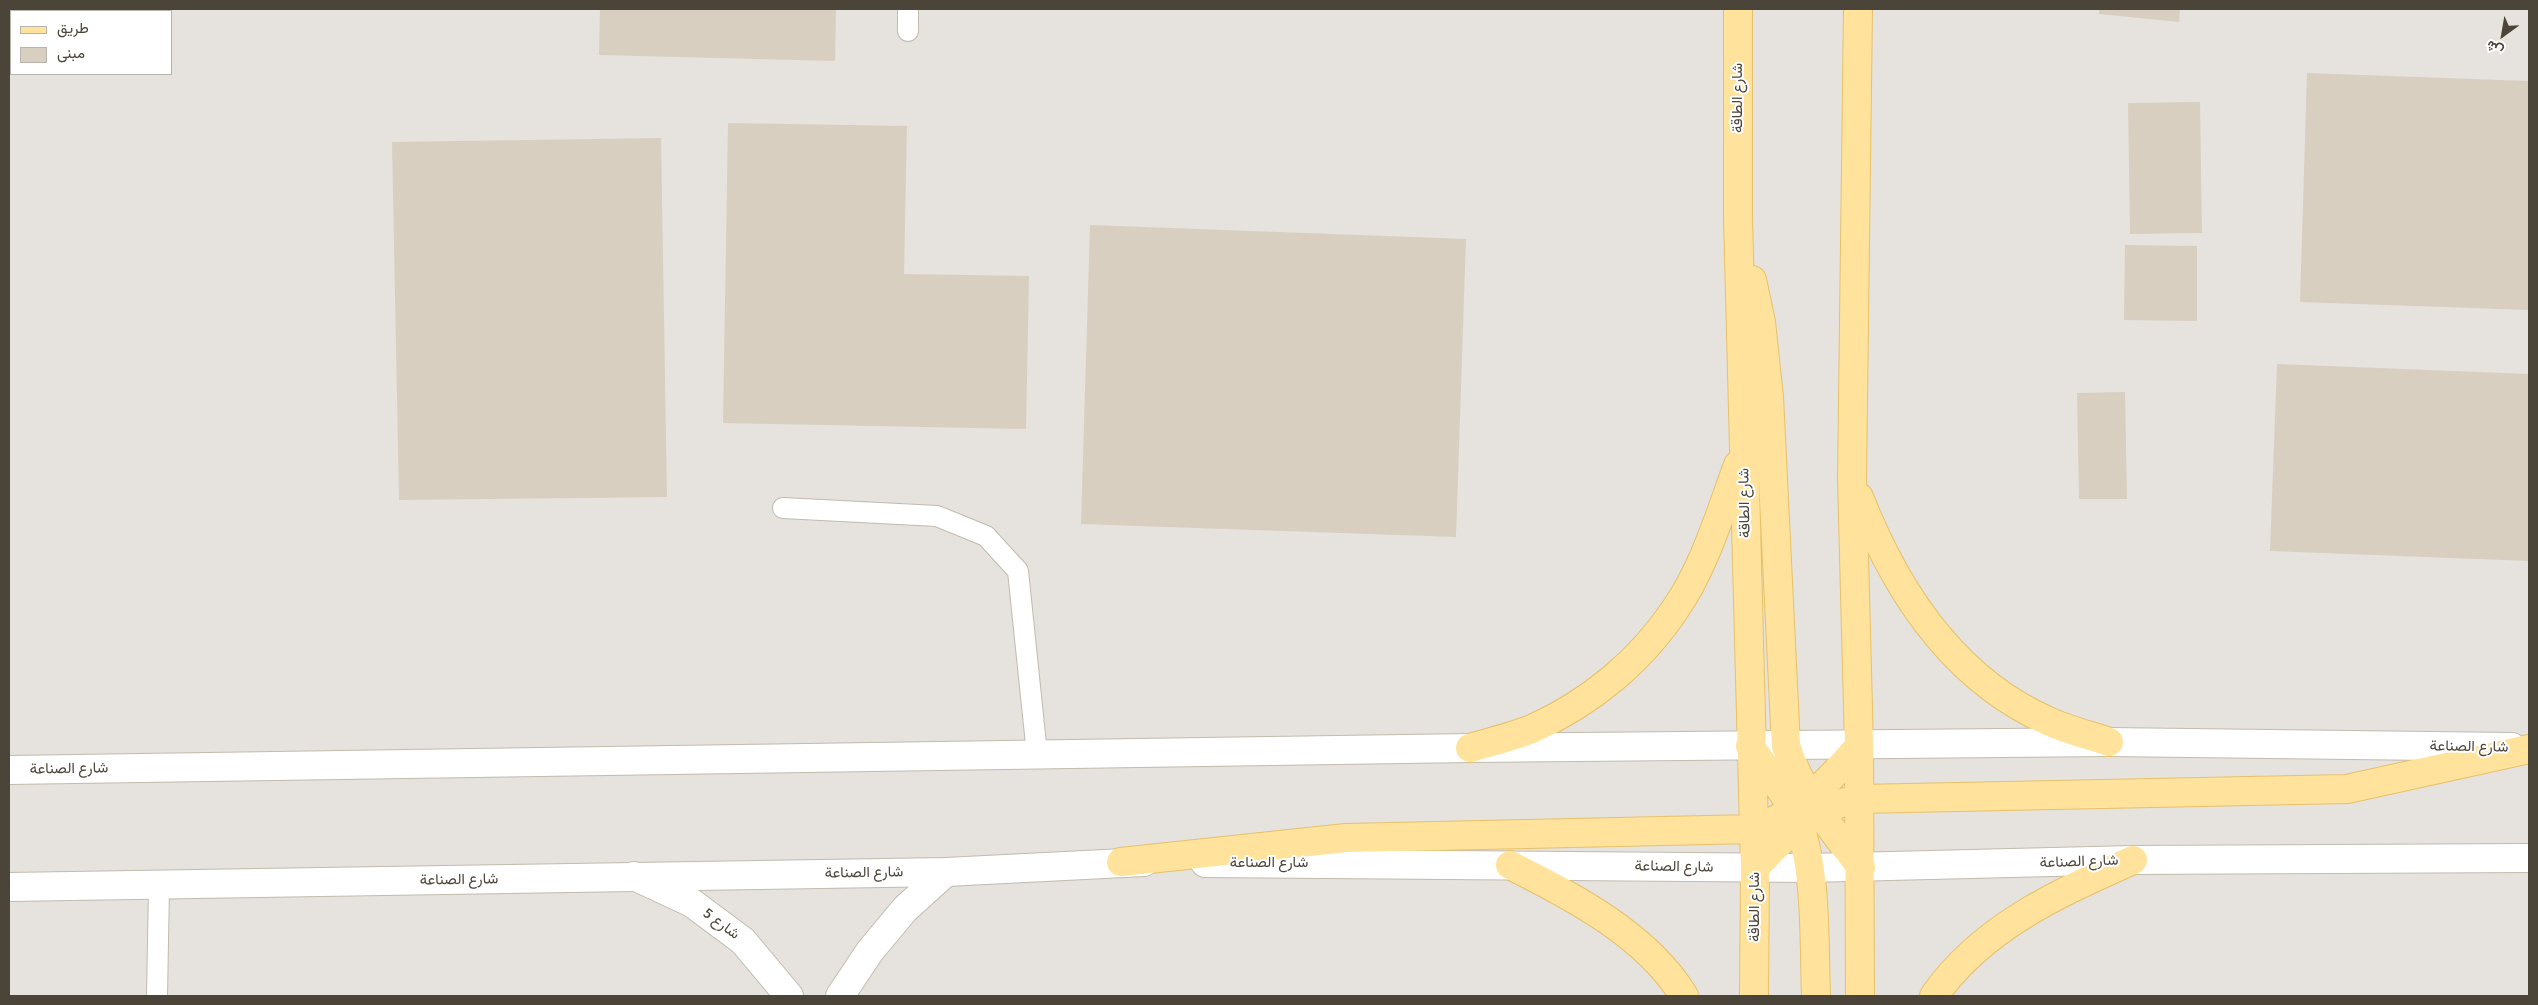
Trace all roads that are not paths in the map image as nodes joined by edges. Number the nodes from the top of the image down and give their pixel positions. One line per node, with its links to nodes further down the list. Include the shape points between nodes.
1 (908, 9): 4 (lane)
2 (1738, 9): 5 (main road, شارع الطاقة)
3 (1858, 9): 7 (main road)
4 (908, 31)
5 (1738, 219): 6 (main road, شارع الطاقة); 11 (main road, via 1761,322 1769,397)
6 (1743, 452): 10 (main road, شارع الطاقة); 13 (main road, via 1706,550 1677,608 1637,657 1588,699 1572,708 1531,729)
7 (1852, 479): 9 (main road, via 1876,541 1904,591 1943,644 1991,688 2047,721); 12 (main road)
8 (783, 508): 15 (lane, via 937,516 986,536 1018,571)
9 (2109, 742): 12 (street, شارع الصناعة); 14 (street, شارع الصناعة)
10 (1750, 746): 11 (street, شارع الصناعة); 13 (street, شارع الصناعة); 18 (main road); 19 (main road, شارع الطاقة)
11 (1786, 746): 12 (street, شارع الصناعة); 18 (main road)
12 (1859, 746): 17 (main road); 18 (main road)
13 (1470, 748): 15 (street, شارع الصناعة)
14 (2529, 748): 17 (main road, via 2347,789)
15 (1037, 754): 16 (street, شارع الصناعة)
16 (9, 770)
17 (1859, 799): 18 (main road); 24 (main road)
18 (1806, 810): 19 (main road); 24 (main road); 25 (main road); 26 (main road)
19 (1753, 829): 22 (main road, via 1346,838); 25 (main road, شارع الطاقة)
20 (2529, 858): 21 (street, شارع الصناعة)
21 (2133, 860): 24 (street, شارع الصناعة); 38 (main road, via 2064,890 2002,927 1948,977)
22 (1121, 862): 23 (street, شارع الصناعة); 27 (street, شارع الصناعة)
23 (1510, 865): 25 (street, شارع الصناعة); 34 (main road, via 1574,897 1629,935 1676,983)
24 (1861, 867): 26 (street, شارع الصناعة); 37 (main road)
25 (1755, 868): 26 (street, شارع الصناعة); 35 (main road, شارع الطاقة)
26 (1809, 868): 36 (main road)
27 (946, 872): 28 (street, شارع الصناعة); 33 (street, via 906,909 870,951)
28 (634, 876): 29 (street, شارع الصناعة); 32 (street, شارع 5, via 692,903 743,941)
29 (159, 886): 30 (street, شارع الصناعة); 31 (lane)
30 (9, 887)
31 (157, 996)
32 (789, 996)
33 (840, 996)
34 (1684, 996)
35 (1754, 996)
36 (1816, 996)
37 (1860, 996)
38 (1934, 996)

